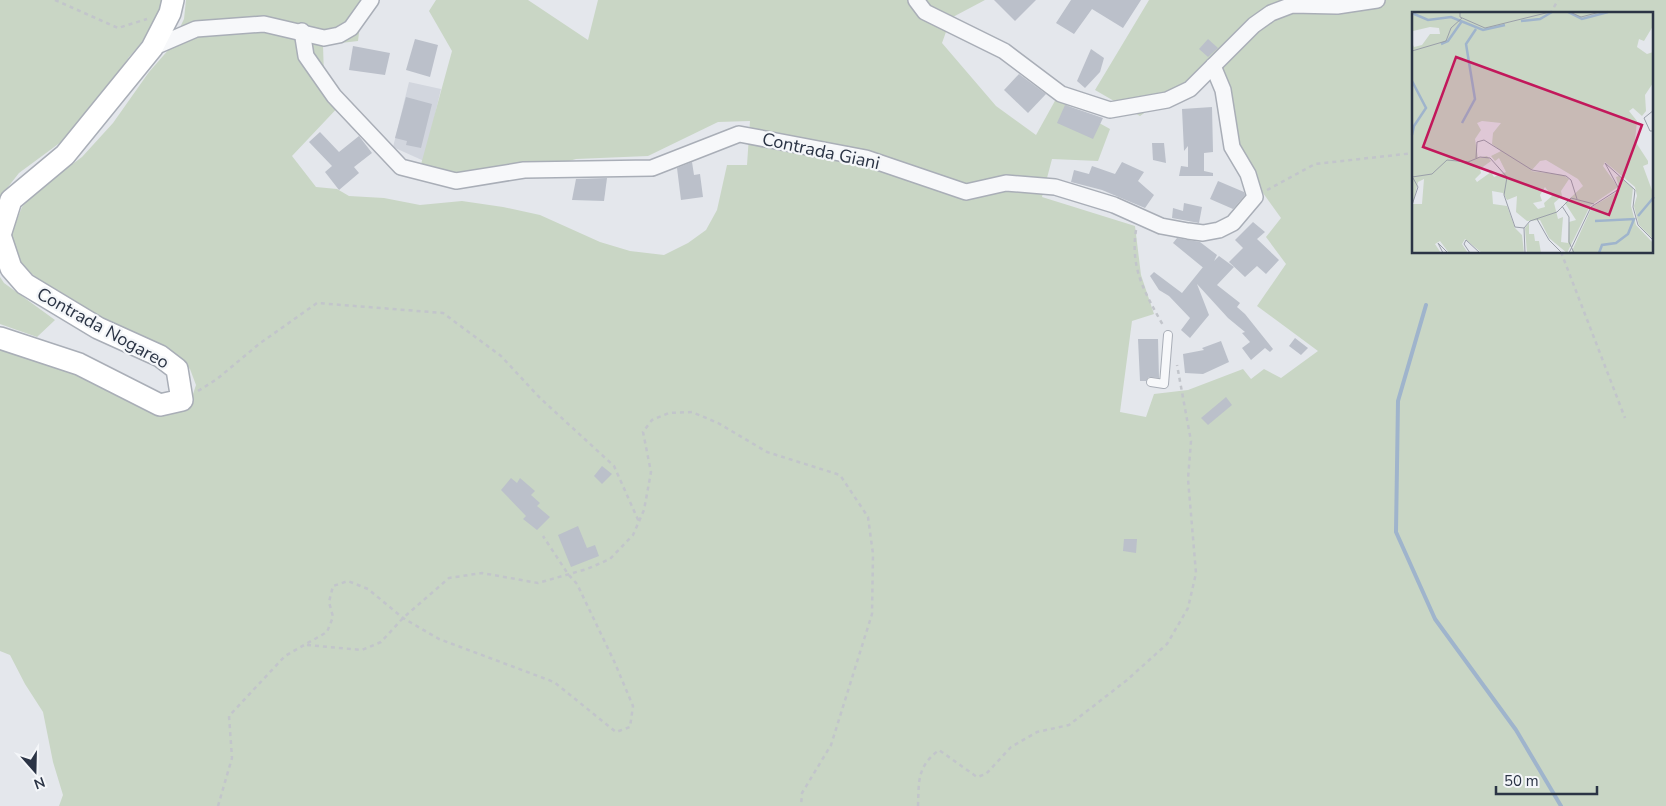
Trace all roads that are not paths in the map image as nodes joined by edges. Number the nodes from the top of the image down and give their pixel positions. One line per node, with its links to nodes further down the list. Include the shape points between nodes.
1 (370, 0): 5 (street, Contrada Nogareo, via 351,28 340,35 324,38)
2 (916, 0): 7 (street, via 925,12 1004,51 1061,94 1110,110 1167,100 1190,89)
3 (1377, 0): 7 (street, via 1337,6 1292,5 1271,13 1254,25)
4 (171, 6): 6 (street, Contrada Nogareo)
5 (302, 31): 6 (street, Contrada Nogareo, via 264,24 196,29); 7 (street, Contrada Giani, via 306,56 334,96 401,167 456,182 524,170 652,168 739,134 866,158 966,192 1006,183 1055,187 1161,226 1204,233 1233,223 1255,197 1248,174 1232,147 1223,90)
6 (152, 48): 8 (street, Contrada Nogareo, via 65,155 11,200)
7 (1213, 66)
8 (0, 235): 10 (street, Contrada Nogareo, via 11,268 25,284 98,328 160,356 177,369 182,400 160,405 79,364)
9 (1168, 335): 11 (lane, via 1164,384)
10 (0, 338)
11 (1151, 382)

